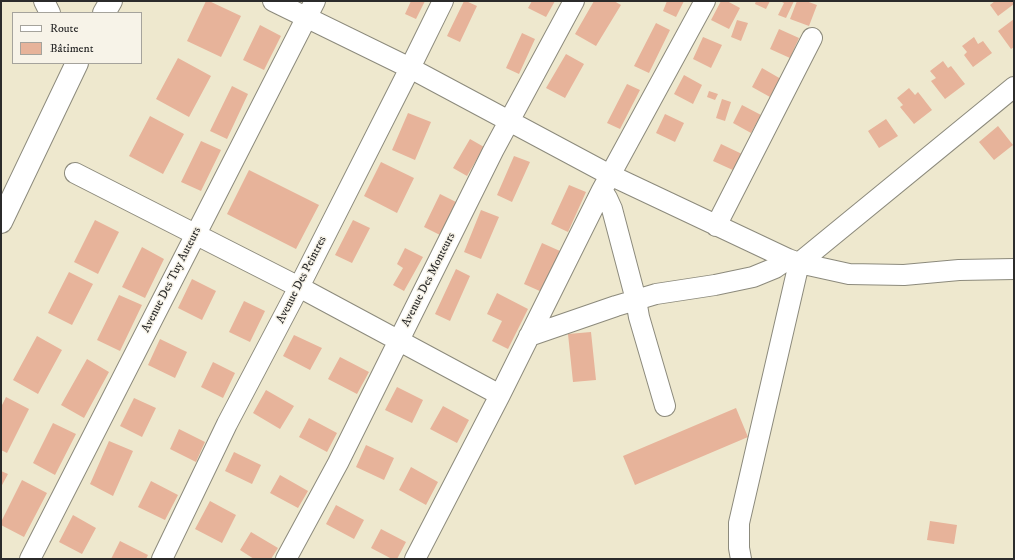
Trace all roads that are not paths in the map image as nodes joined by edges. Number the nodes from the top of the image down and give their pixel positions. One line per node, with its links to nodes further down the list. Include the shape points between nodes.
1 (44, 1): 8 (street)
2 (111, 1): 9 (street)
3 (273, 1): 7 (street)
4 (443, 1): 12 (street, Avenue Des Peintres)
5 (574, 1): 14 (street, Avenue Des Monteurs)
6 (705, 1): 16 (street)
7 (311, 9): 12 (street); 19 (street, Avenue Des Tuy Auteurs)
8 (50, 12)
9 (105, 12)
10 (812, 38): 18 (street)
11 (77, 64): 17 (street)
12 (410, 68): 14 (street); 22 (street, Avenue Des Peintres)
13 (1014, 87): 20 (street)
14 (510, 120): 16 (street); 25 (street, Avenue Des Monteurs)
15 (75, 173): 19 (street)
16 (606, 183): 18 (street); 23 (street, via 607,198); 24 (street)
17 (4, 211)
18 (716, 226): 20 (street)
19 (196, 234): 22 (street); 28 (street, Avenue Des Tuy Auteurs)
20 (793, 261): 21 (street, via 849,274 904,275); 23 (street, via 753,277 656,294); 32 (street, via 739,524)
21 (1014, 269)
22 (299, 287): 25 (street); 29 (street, Avenue Des Peintres, via 227,424)
23 (636, 300): 24 (street); 27 (street)
24 (529, 336): 26 (street)
25 (399, 341): 26 (street); 30 (street, Avenue Des Monteurs)
26 (500, 396): 31 (street)
27 (665, 406)
28 (30, 559)
29 (162, 559)
30 (286, 559)
31 (415, 559)
32 (741, 559)

